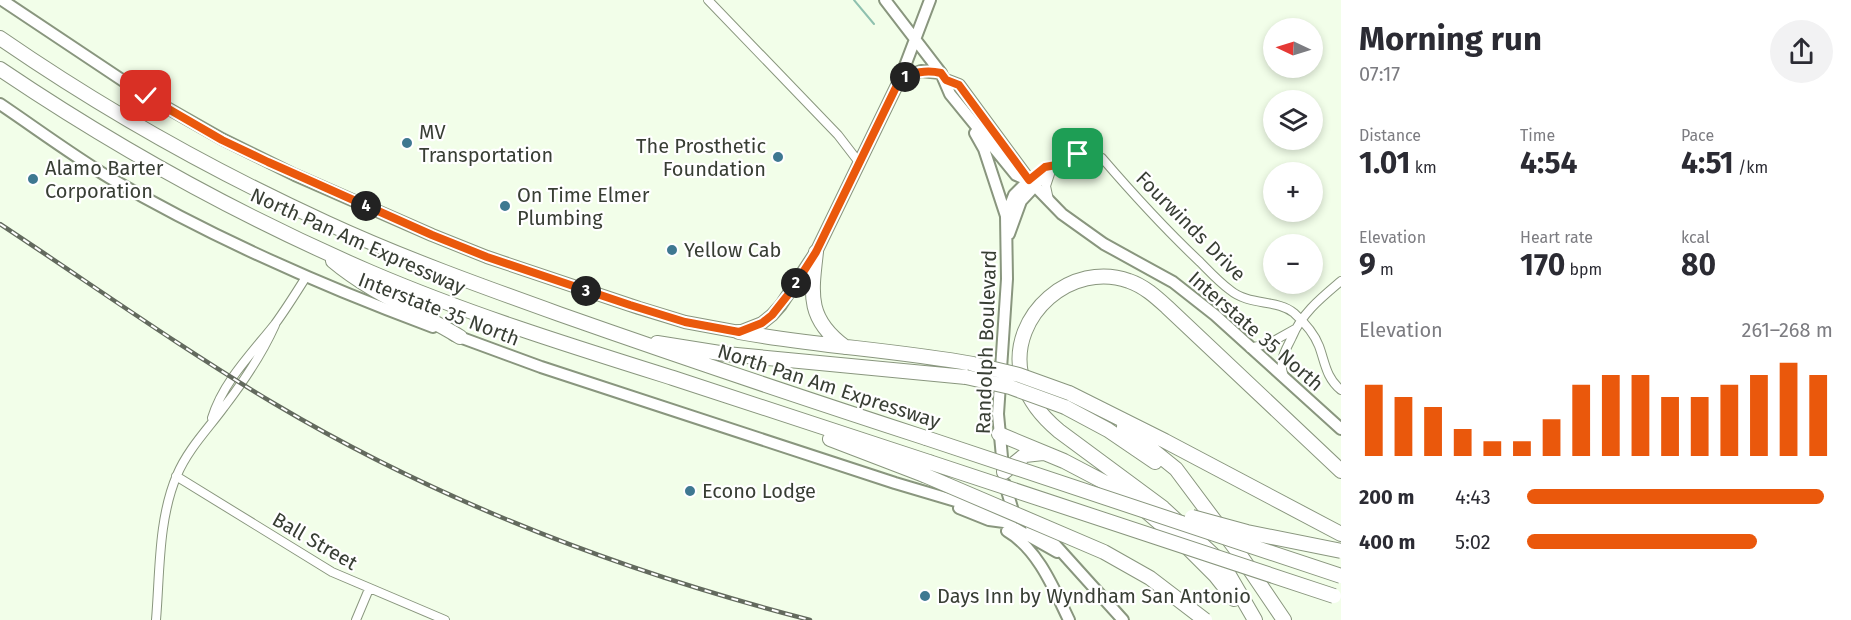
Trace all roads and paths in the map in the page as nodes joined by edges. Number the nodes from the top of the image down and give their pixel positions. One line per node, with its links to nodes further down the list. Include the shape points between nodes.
1 (2, 0): 25 (main road, via 155,102 295,175 487,257 666,316)
2 (708, 0): 12 (street, via 838,135)
3 (885, 0): 6 (main road)
4 (930, 0): 6 (main road)
5 (0, 38): 27 (highway, North Pan Am Expressway, via 91,98 241,182 422,264)
6 (914, 39): 8 (main road); 9 (main road)
7 (0, 69): 19 (highway, North Pan Am Expressway, via 176,178)
8 (943, 76): 9 (main road, via 921,71); 11 (main road); 15 (main road, via 959,85)
9 (900, 79): 12 (main road)
10 (0, 104): 21 (main road, Interstate 35 North, via 73,155 144,197)
11 (959, 105): 15 (main road, via 1016,175); 17 (main road, Randolph Boulevard, via 984,149)
12 (858, 161): 20 (main road)
13 (1056, 165): 14 (street, Fourwinds Drive); 15 (street, Fourwinds Drive, via 1045,167); 23 (street, Fourwinds Drive, via 1080,153 1102,158 1161,225 1230,291 1249,301 1286,308)
14 (1050, 173): 15 (street, Fourwinds Drive); 16 (street, via 1046,186)
15 (1034, 183): 16 (main road, Interstate 35 North); 17 (main road, via 1014,195); 18 (main road, Randolph Boulevard, via 1021,201)
16 (1049, 202): 29 (main road, Interstate 35 North, via 1104,244 1173,282)
17 (1006, 216): 18 (main road, Randolph Boulevard)
18 (1008, 237): 34 (main road, Randolph Boulevard)
19 (320, 250): 26 (highway, via 352,277); 39 (highway, North Pan Am Expressway, via 505,324 691,384)
20 (816, 252): 25 (main road, via 772,315); 28 (highway, via 813,306 825,329)
21 (306, 277): 26 (main road, Interstate 35 North); 42 (street, via 265,346)
22 (1341, 281): 23 (street)
23 (1300, 320): 24 (street); 31 (street, Fourwinds Drive, via 1316,339 1326,372)
24 (1295, 328): 29 (street, via 1270,343); 30 (street, via 1282,355)
25 (739, 332): 28 (highway)
26 (460, 337): 43 (main road, Interstate 35 North)
27 (637, 342): 35 (highway, North Pan Am Expressway); 44 (highway, bridge, via 768,359 966,377 1010,387 1065,407 1128,443 1180,482)
28 (847, 348): 32 (highway, bridge, via 936,357 1019,375 1069,393)
29 (1250, 348): 30 (main road, Interstate 35 North)
30 (1284, 379): 33 (main road, Interstate 35 North)
31 (1341, 390)
32 (1100, 410): 44 (highway, via 1176,469); 47 (highway)
33 (1341, 429)
34 (999, 434): 37 (highway); 41 (main road, Randolph Boulevard)
35 (926, 438): 48 (highway, bridge, via 1205,521); 50 (highway, North Pan Am Expressway, bridge)
36 (1308, 441): 38 (highway); 40 (highway); 60 (highway, via 1167,307 1129,281 1078,280 1044,302 1025,332 1020,354 1022,377 1045,420 1163,508 1222,564)
37 (1043, 453): 41 (highway, via 1025,455); 59 (highway, via 1084,470 1125,494 1215,574)
38 (1341, 462)
39 (927, 469): 52 (highway, North Pan Am Expressway, bridge); 58 (highway, bridge, via 1104,552 1150,578)
40 (1341, 471)
41 (1004, 472): 45 (main road, Randolph Boulevard)
42 (176, 476): 51 (street, Ball Street, via 332,572); 53 (street, via 165,519)
43 (895, 483): 45 (main road, Interstate 35 North); 46 (main road, Interstate 35 North)
44 (1205, 508): 61 (highway)
45 (1015, 518): 49 (main road, Interstate 35 North, via 1045,535)
46 (989, 520): 49 (main road, Interstate 35 North, via 1004,522); 56 (main road, via 1026,545)
47 (1341, 534)
48 (1341, 551)
49 (1067, 559): 57 (main road, Interstate 35 North)
50 (1341, 576)
51 (369, 590): 54 (street); 55 (street, Ball Street)
52 (1337, 597)
53 (156, 620)
54 (356, 620)
55 (445, 620)
56 (1069, 620)
57 (1123, 620)
58 (1205, 620)
59 (1251, 620)
60 (1255, 620)
61 (1284, 620)

